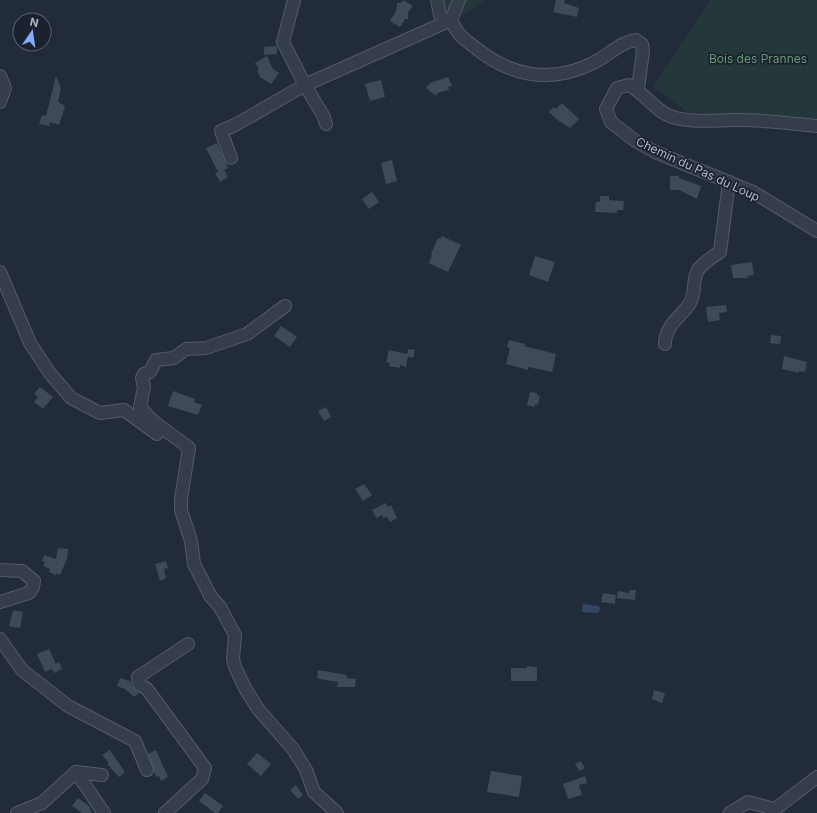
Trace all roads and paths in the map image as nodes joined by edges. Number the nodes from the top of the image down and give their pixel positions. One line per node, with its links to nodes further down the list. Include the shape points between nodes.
1 (294, 0): 6 (street, via 283,42)
2 (437, 0): 4 (street, via 443,20)
3 (459, 0): 4 (street)
4 (451, 20): 6 (street); 7 (street, via 457,34 486,56 510,69 537,76 559,75 593,63 628,41 636,40 642,44 643,51)
5 (0, 76): 8 (street, via 5,88)
6 (305, 85): 9 (street); 11 (street, via 221,131)
7 (638, 90): 10 (street, via 661,111 676,118 709,121 763,120); 12 (street, Chemin du Pas du Loup, via 629,85 617,88 606,110 611,122 655,152)
8 (0, 102)
9 (326, 124)
10 (817, 126)
11 (231, 158)
12 (729, 182): 13 (street, Chemin du Pas du Loup, via 753,192); 16 (street, via 720,252 697,271 691,301 669,328 665,335)
13 (817, 231)
14 (0, 272): 17 (street, via 30,343 49,372 71,398 100,413 124,410)
15 (285, 306): 17 (street, via 247,334 206,348 186,350 174,358 156,360 150,372 144,374 140,407 156,425 174,435 189,448)
16 (665, 344)
17 (188, 458): 29 (street, via 181,510 191,541 194,564 235,635 233,659 237,673 258,709 293,749 306,770 314,792)
18 (0, 570): 19 (street, via 22,571 34,581 29,593)
19 (0, 602)
20 (0, 639): 22 (street, via 22,670 68,706 135,740)
21 (188, 644): 28 (street, via 138,677 139,684 147,689 205,768 202,779)
22 (147, 770)
23 (76, 772): 24 (street); 26 (street, via 42,803); 27 (street)
24 (102, 775)
25 (817, 777): 30 (street, via 778,808 748,802)
26 (17, 813)
27 (104, 813)
28 (165, 813)
29 (337, 813)
30 (730, 813)

